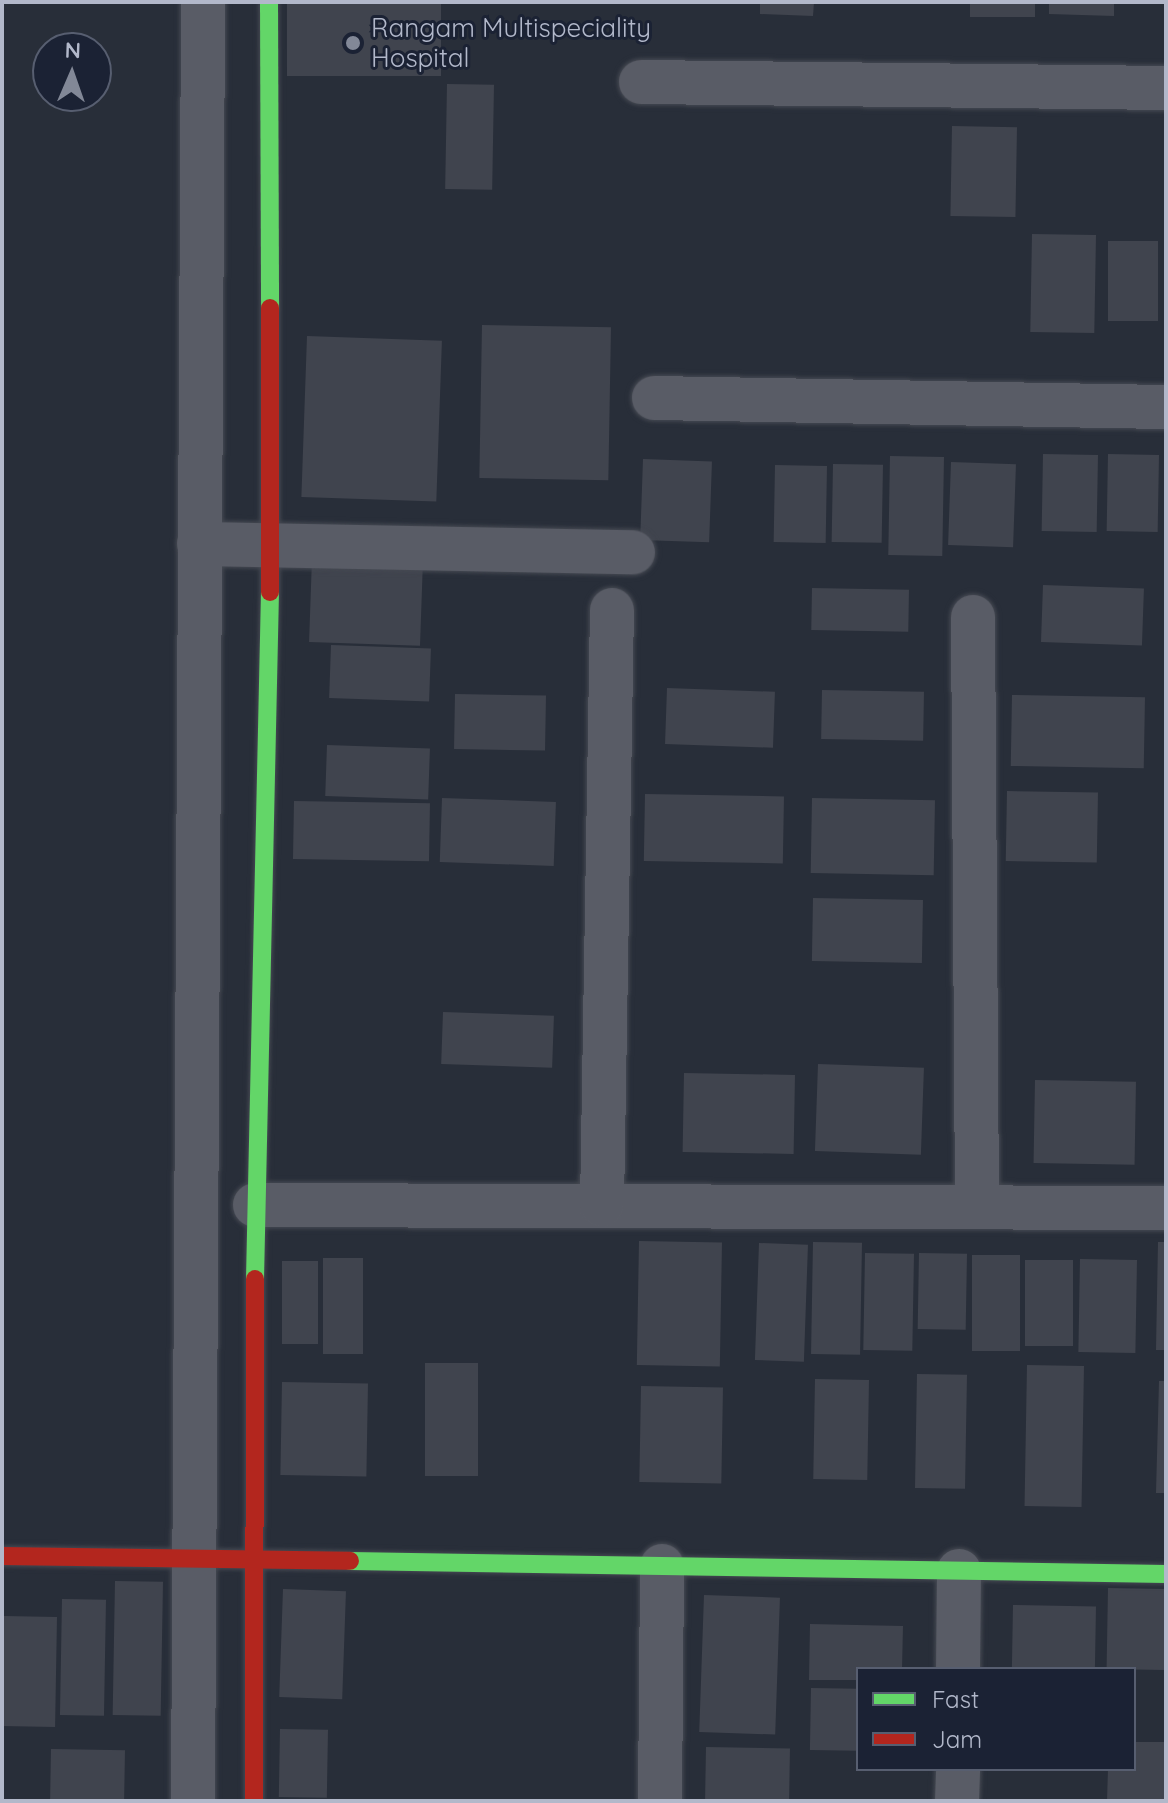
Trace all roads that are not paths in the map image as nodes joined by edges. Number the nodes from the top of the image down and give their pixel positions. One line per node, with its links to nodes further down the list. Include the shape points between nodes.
1 (203, 2): 7 (street)
2 (269, 2): 8 (street)
3 (641, 82): 4 (street)
4 (1166, 88)
5 (654, 398): 6 (street)
6 (1166, 407)
7 (199, 544): 8 (street); 16 (street)
8 (271, 546): 9 (street); 12 (street)
9 (633, 552)
10 (612, 610): 13 (street)
11 (973, 617): 14 (street)
12 (255, 1205): 13 (street); 18 (street)
13 (602, 1205): 14 (street)
14 (977, 1207): 15 (street)
15 (1166, 1208)
16 (193, 1555): 17 (street); 18 (street); 24 (street)
17 (2, 1556)
18 (252, 1556): 19 (street); 25 (street)
19 (662, 1566): 20 (street); 26 (street)
20 (959, 1571): 21 (street); 22 (street)
21 (1166, 1574)
22 (958, 1667)
23 (958, 1771): 27 (street)
24 (193, 1801)
25 (254, 1801)
26 (660, 1801)
27 (957, 1801)

